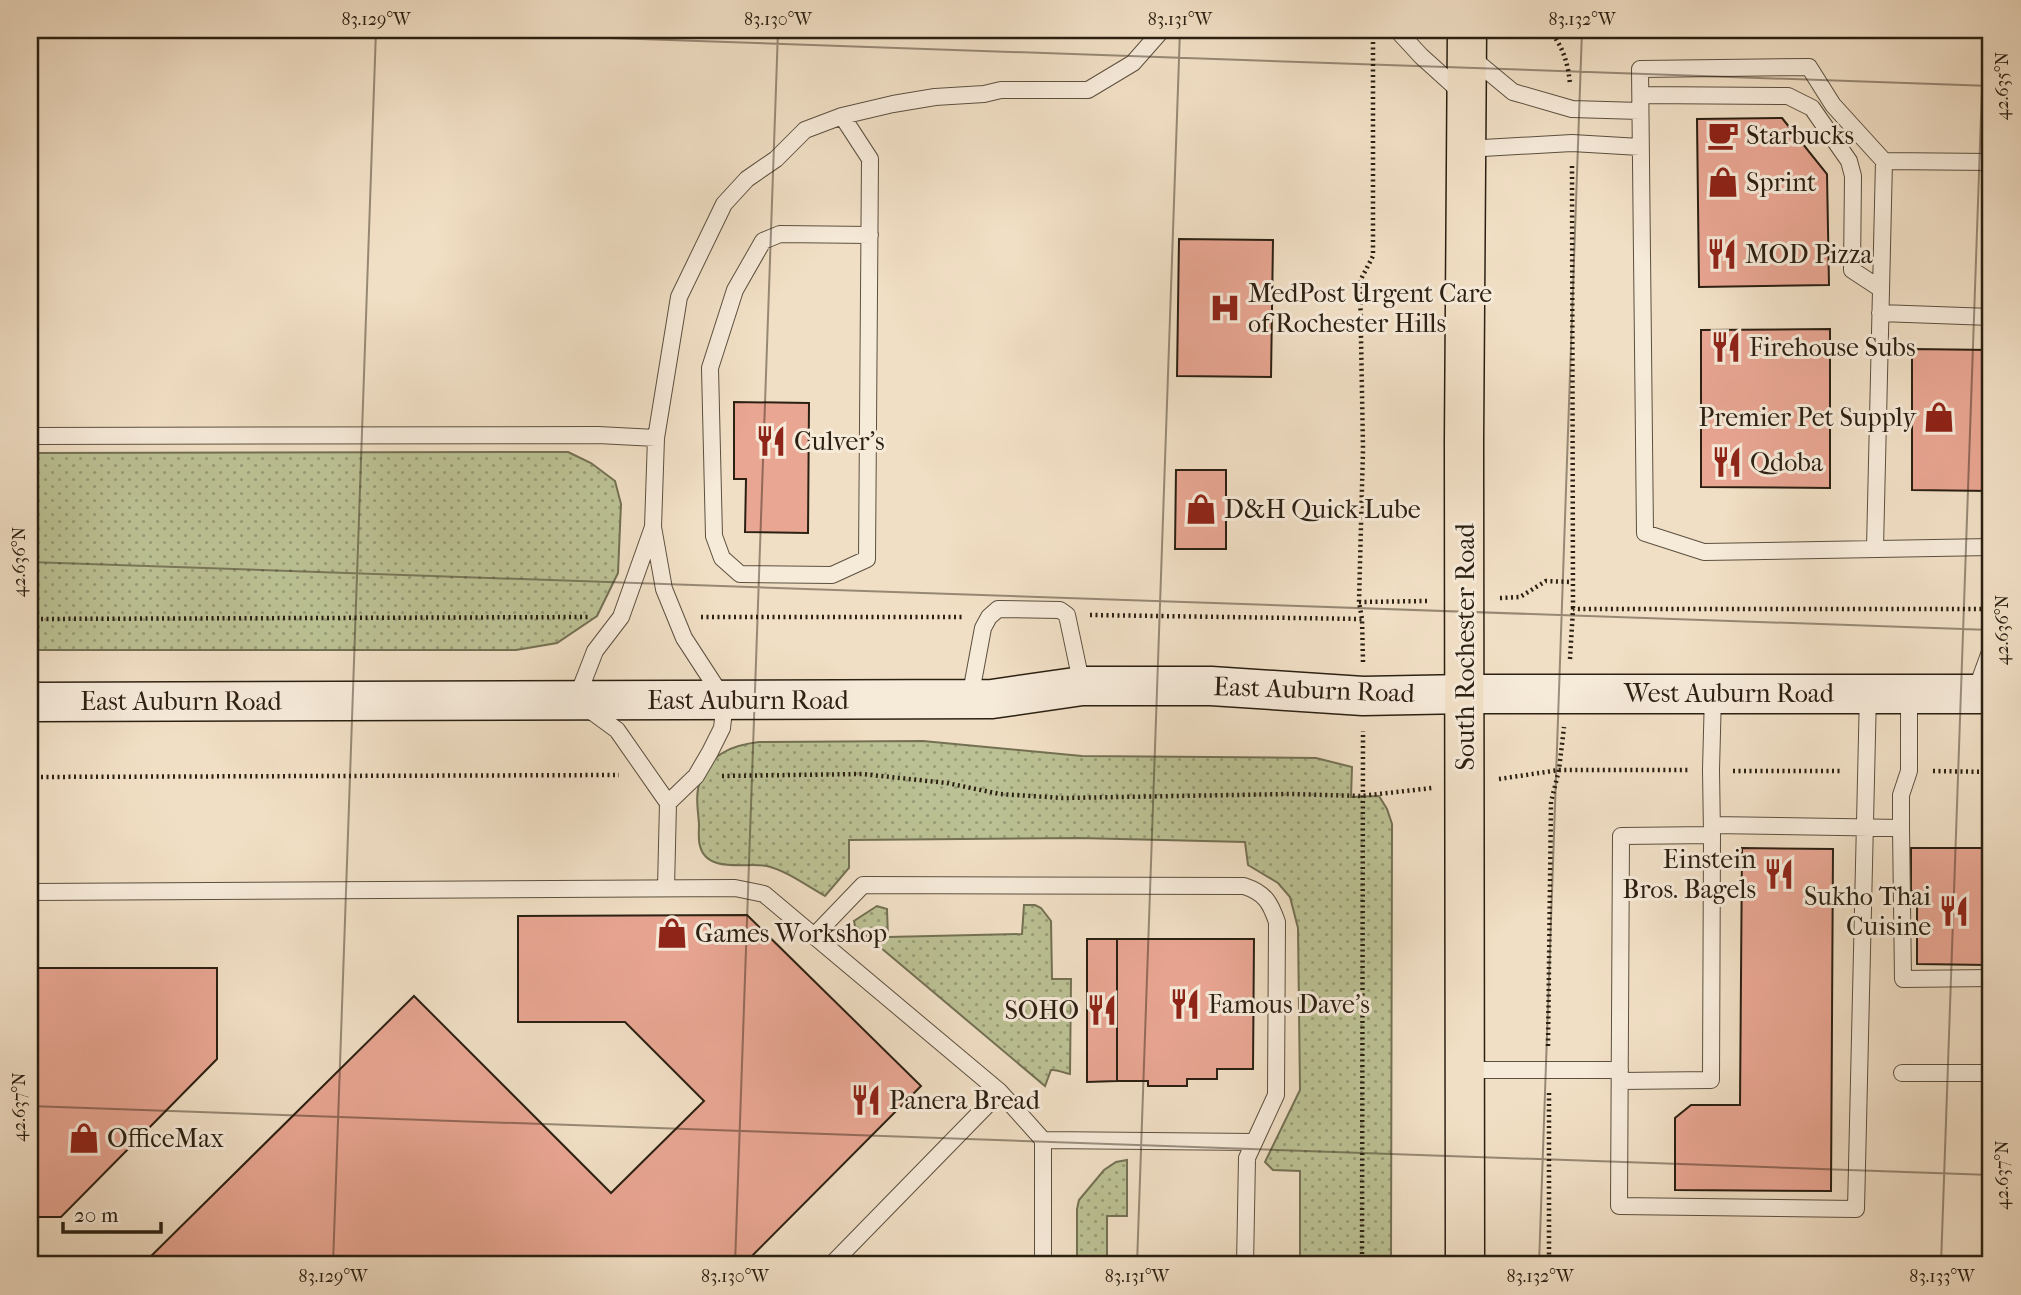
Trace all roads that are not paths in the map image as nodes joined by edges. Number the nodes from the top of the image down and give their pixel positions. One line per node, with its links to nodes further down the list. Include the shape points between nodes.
1 (1162, 30): 6 (lane, via 1133,63 1088,90 1000,90 935,97)
2 (1397, 30): 4 (lane)
3 (1466, 41): 4 (main road, South Rochester Road); 5 (lane, via 1513,92 1572,109)
4 (1466, 97): 8 (main road, South Rochester Road)
5 (1640, 103): 7 (lane); 9 (lane, via 1640,69 1809,67 1833,105); 12 (lane, via 1788,96 1812,108 1849,160 1853,176 1852,270)
6 (842, 116): 11 (lane, via 870,159); 16 (lane, via 805,130 724,204 679,297)
7 (1640, 147): 8 (lane, via 1572,143); 19 (lane, via 1645,533 1704,552)
8 (1466, 149): 24 (main road, South Rochester Road)
9 (1884, 161): 10 (lane); 12 (lane)
10 (1991, 162)
11 (870, 235): 11 (lane, via 867,559 832,575 740,574 722,558 714,536 710,368 735,290 763,241 780,234)
12 (1881, 289): 13 (lane)
13 (1880, 313): 14 (lane); 19 (lane)
14 (1991, 317)
15 (30, 436): 16 (lane)
16 (656, 438): 17 (lane)
17 (653, 527): 28 (lane, via 621,617 595,651); 29 (lane, via 664,589 675,617)
18 (1991, 547): 19 (lane)
19 (1875, 548)
20 (1991, 649): 26 (lane)
21 (1082, 686): 24 (main road, East Auburn Road, via 1211,686 1363,696); 27 (main road, East Auburn Road); 27 (lane, via 1067,615 1060,610 999,609 983,628)
22 (1868, 693): 23 (main road, West Auburn Road); 25 (main road, West Auburn Road); 32 (lane)
23 (1909, 693): 26 (main road, West Auburn Road); 33 (lane, via 1909,771 1901,795)
24 (1466, 694): 25 (main road, West Auburn Road); 39 (main road, South Rochester Road)
25 (1713, 694): 34 (lane)
26 (1983, 694)
27 (970, 699): 29 (main road, East Auburn Road)
28 (576, 700): 29 (main road, East Auburn Road); 30 (main road, East Auburn Road); 31 (lane, via 617,730)
29 (725, 701): 31 (lane, via 722,728 710,752 696,776)
30 (30, 702)
31 (668, 803): 35 (lane)
32 (1864, 828): 33 (lane); 34 (lane); 42 (lane, via 1856,1209 1619,1206)
33 (1901, 828): 38 (lane, via 1903,979)
34 (1712, 830): 42 (lane, via 1621,836); 42 (lane, via 1711,1080)
35 (666, 888): 36 (lane); 37 (lane, via 735,888 764,894)
36 (30, 892)
37 (814, 936): 43 (lane); 45 (lane, via 863,885 1244,886 1260,891 1277,922 1276,1095)
38 (1991, 978)
39 (1464, 1070): 42 (lane); 49 (main road, South Rochester Road)
40 (1902, 1073): 41 (lane)
41 (1991, 1073)
42 (1620, 1075)
43 (1000, 1093): 44 (lane); 46 (lane)
44 (1044, 1140): 45 (lane); 47 (lane)
45 (1254, 1142): 48 (lane, via 1247,1158)
46 (831, 1265)
47 (1043, 1265)
48 (1245, 1265)
49 (1465, 1265)

